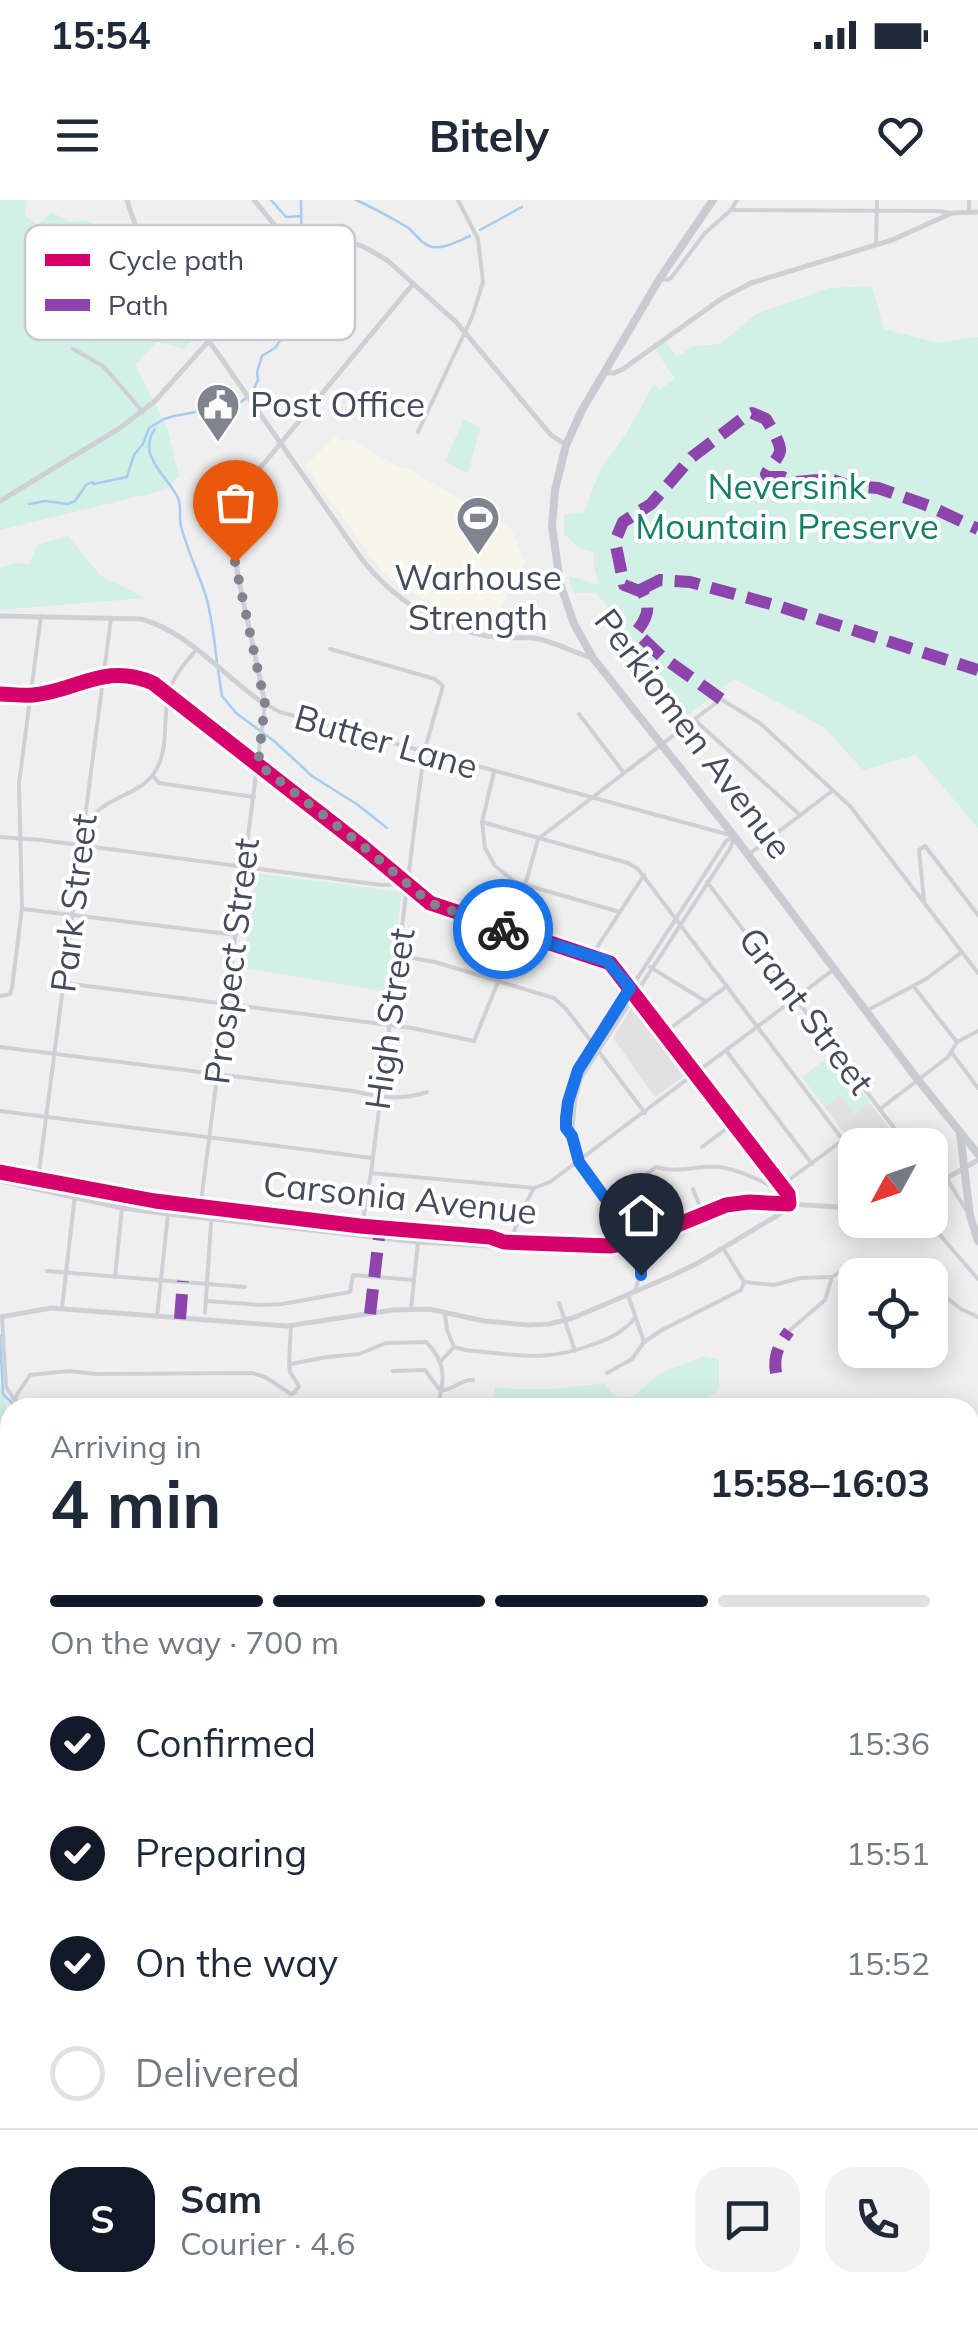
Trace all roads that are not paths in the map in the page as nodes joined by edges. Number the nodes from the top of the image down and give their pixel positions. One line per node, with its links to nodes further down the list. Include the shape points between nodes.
1 (127, 200): 13 (main road)
2 (254, 200): 14 (street)
3 (458, 200): 19 (street, via 476,234 482,265 480,294)
4 (713, 200): 17 (main road, Perkiomen Avenue)
5 (736, 200): 8 (street)
6 (877, 200): 9 (street)
7 (969, 200): 10 (street)
8 (731, 210): 9 (street); 17 (street, via 705,232 672,278)
9 (877, 210): 12 (street); 16 (street)
10 (969, 211): 11 (street); 12 (street)
11 (978, 212)
12 (952, 213): 16 (street)
13 (137, 225)
14 (275, 225)
15 (355, 244): 18 (street)
16 (876, 245): 22 (street, via 739,288 614,373)
17 (660, 278): 22 (main road, Perkiomen Avenue)
18 (413, 284): 19 (street); 25 (street)
19 (465, 332): 24 (street); 26 (street)
20 (209, 342): 23 (street); 25 (main road)
21 (74, 349): 23 (street, via 103,366)
22 (604, 372): 26 (main road, Perkiomen Avenue)
23 (143, 412): 27 (street)
24 (418, 432)
25 (281, 442): 33 (main road, via 366,564 405,602 465,631 530,638); 38 (street, via 244,491 233,535)
26 (566, 445): 33 (main road, Perkiomen Avenue, via 554,501 554,556 569,612)
27 (0, 501)
28 (0, 616): 29 (street, Butter Lane)
29 (41, 616): 30 (street, Butter Lane); 37 (street)
30 (111, 618): 32 (street, Butter Lane, via 151,621); 34 (street, Park Street)
31 (330, 649): 42 (street, High Street, via 442,686)
32 (196, 650): 35 (street); 38 (street, Butter Lane)
33 (593, 658): 41 (main road, Perkiomen Avenue)
34 (103, 676): 35 (street, via 138,677); 37 (street); 52 (street, Park Street)
35 (168, 693): 43 (street); 46 (street, via 162,756)
36 (0, 694): 37 (street)
37 (32, 696): 55 (street, via 19,784)
38 (265, 704): 42 (street, Butter Lane); 43 (street, Prospect Street)
39 (579, 714): 45 (street)
40 (695, 720): 41 (street); 47 (street, via 721,699 761,724); 50 (street)
41 (662, 745): 45 (street); 53 (main road, Perkiomen Avenue)
42 (424, 752): 44 (street, Butter Lane); 62 (street, High Street)
43 (258, 764): 48 (street, Prospect Street); 62 (street)
44 (494, 772): 49 (street, Butter Lane); 51 (street)
45 (624, 774): 49 (street)
46 (152, 776): 48 (street, via 159,783); 52 (street, via 104,804)
47 (833, 790): 50 (street); 64 (street)
48 (254, 796): 59 (street, Prospect Street)
49 (591, 798): 53 (street, Butter Lane); 56 (street)
50 (800, 816): 58 (street)
51 (482, 822): 56 (street); 63 (street, via 490,860)
52 (84, 829): 57 (street, Park Street)
53 (734, 836): 58 (main road, Perkiomen Avenue); 61 (street)
54 (0, 837): 55 (street)
55 (20, 838): 57 (street); 65 (street)
56 (538, 839): 60 (street, via 628,863); 63 (street)
57 (81, 846): 59 (street); 67 (street, Park Street)
58 (748, 855): 76 (main road, Perkiomen Avenue)
59 (244, 868): 62 (street); 71 (street, Prospect Street)
60 (644, 875): 66 (street); 69 (street)
61 (705, 880): 69 (street); 85 (street, Grant Street)
62 (408, 884): 70 (street, via 430,903); 73 (street, High Street)
63 (525, 885): 66 (street); 70 (street)
64 (924, 902): 68 (street, via 920,850 926,846); 72 (street)
65 (22, 908): 67 (street); 84 (street, via 12,988)
66 (620, 912): 74 (street)
67 (73, 914): 71 (street); 79 (street, Park Street)
68 (978, 914)
69 (678, 922): 75 (street); 80 (street)
70 (512, 932): 74 (street); 78 (street)
71 (236, 935): 87 (street, Prospect Street)
72 (962, 952): 77 (street); 81 (street)
73 (399, 956): 78 (street); 89 (street, High Street)
74 (591, 956): 82 (street, via 610,963)
75 (649, 966): 82 (street); 83 (street); 86 (street)
76 (834, 969): 85 (street); 88 (main road, Perkiomen Avenue)
77 (978, 973)
78 (498, 982): 89 (street, via 474,1041); 96 (street, via 558,1001)
79 (64, 983): 87 (street); 98 (street, Park Street)
80 (726, 986): 86 (street); 90 (street)
81 (914, 987): 88 (street); 93 (street)
82 (630, 988): 83 (street); 96 (street)
83 (635, 994): 91 (street); 96 (street)
84 (0, 996)
85 (796, 998): 90 (street); 106 (street, Grant Street)
86 (706, 1002): 91 (street)
87 (227, 1005): 89 (street); 101 (street, Prospect Street)
88 (866, 1011): 102 (main road, Perkiomen Avenue)
89 (390, 1025): 105 (street, High Street)
90 (757, 1027): 97 (street); 113 (street)
91 (664, 1033): 100 (street)
92 (975, 1033): 93 (street); 94 (street)
93 (958, 1042): 99 (street)
94 (978, 1042)
95 (0, 1047): 98 (street)
96 (596, 1048): 108 (street); 119 (street, via 576,1094 572,1136)
97 (726, 1050): 100 (street); 120 (street)
98 (55, 1053): 101 (street); 109 (street, Park Street)
99 (952, 1053): 102 (street); 103 (street)
100 (695, 1074): 108 (street); 110 (street)
101 (218, 1075): 105 (street); 114 (street, Prospect Street)
102 (918, 1080): 106 (street); 112 (main road, Perkiomen Avenue)
103 (978, 1088)
104 (426, 1092): 105 (street)
105 (380, 1098): 118 (street, High Street)
106 (880, 1109): 111 (street, Grant Street)
107 (0, 1111): 109 (street)
108 (644, 1112): 119 (street)
109 (46, 1116): 114 (street); 124 (street, Park Street)
110 (734, 1123): 116 (street); 129 (street)
111 (894, 1128)
112 (960, 1133): 117 (main road, Perkiomen Avenue); 121 (main road)
113 (838, 1135)
114 (210, 1136): 118 (street); 138 (street, Prospect Street)
115 (838, 1143): 120 (street)
116 (702, 1147)
117 (978, 1157): 121 (main road)
118 (372, 1158): 123 (street, High Street)
119 (579, 1162): 131 (street); 136 (street)
120 (812, 1164): 129 (street)
121 (964, 1168): 125 (main road); 144 (main road)
122 (0, 1172): 124 (street, Carsonia Avenue)
123 (370, 1173): 131 (street); 149 (street, High Street)
124 (38, 1178): 128 (street, Carsonia Avenue); 130 (street, Park Street)
125 (948, 1178)
126 (0, 1181): 130 (street, Carsonia Avenue)
127 (948, 1182): 144 (street)
128 (76, 1186): 135 (street); 138 (street, Carsonia Avenue)
129 (782, 1186): 134 (street)
130 (37, 1188): 135 (street, Carsonia Avenue)
131 (534, 1188): 154 (street)
132 (693, 1189): 143 (street)
133 (661, 1190): 148 (street)
134 (788, 1194): 136 (street, via 717,1167 656,1167); 137 (street)
135 (74, 1196): 140 (street, Carsonia Avenue); 157 (street)
136 (609, 1202): 151 (street)
137 (790, 1204): 139 (main road); 143 (street, Carsonia Avenue, via 734,1203); 155 (main road)
138 (200, 1206): 141 (street, Carsonia Avenue); 145 (street, Prospect Street)
139 (838, 1207)
140 (122, 1208): 142 (street, Carsonia Avenue); 159 (street)
141 (212, 1208): 146 (street); 149 (street, Carsonia Avenue)
142 (168, 1214): 145 (street, Carsonia Avenue); 162 (street)
143 (703, 1214): 148 (street, Carsonia Avenue)
144 (970, 1216): 147 (street); 152 (main road)
145 (199, 1217): 146 (street, Carsonia Avenue)
146 (211, 1218): 153 (street, Carsonia Avenue); 165 (street)
147 (978, 1224)
148 (678, 1225): 151 (street, Carsonia Avenue)
149 (360, 1226): 154 (street, Carsonia Avenue)
150 (942, 1238): 161 (street)
151 (638, 1241): 154 (street, Carsonia Avenue, via 602,1247); 167 (street, via 642,1266)
152 (978, 1241)
153 (418, 1242): 154 (street, Carsonia Avenue); 163 (street)
154 (507, 1242)
155 (723, 1248): 164 (street); 167 (main road)
156 (47, 1271): 157 (street)
157 (66, 1273): 159 (street); 171 (street)
158 (838, 1274): 160 (street)
159 (115, 1277): 162 (street)
160 (832, 1277): 164 (street); 181 (street, via 825,1300)
161 (978, 1279)
162 (161, 1280): 165 (street); 175 (street)
163 (414, 1280): 169 (street, via 353,1275 350,1292 290,1303); 172 (street)
164 (744, 1282): 182 (street, via 742,1290)
165 (207, 1284): 166 (street); 169 (street)
166 (246, 1287)
167 (631, 1294): 178 (street); 179 (main road)
168 (948, 1299): 177 (street)
169 (206, 1301): 173 (street)
170 (559, 1303): 179 (street)
171 (62, 1308): 175 (main road); 176 (main road)
172 (411, 1309): 174 (main road); 180 (main road)
173 (205, 1312)
174 (445, 1312): 179 (main road, via 528,1325); 183 (street)
175 (157, 1316): 180 (main road)
176 (1, 1317): 191 (street, via 5,1383)
177 (978, 1317)
178 (636, 1318): 182 (street); 184 (street, via 621,1333)
179 (566, 1320): 184 (street)
180 (291, 1325): 186 (street)
181 (789, 1330)
182 (644, 1342): 188 (street, via 632,1359)
183 (454, 1347): 184 (street, via 539,1357); 185 (street)
184 (575, 1352)
185 (441, 1361): 186 (street, via 422,1341); 190 (street)
186 (289, 1364): 192 (street, via 300,1386 291,1394 252,1373 69,1371 30,1375)
187 (393, 1371): 190 (street, via 425,1370)
188 (607, 1373)
189 (472, 1380): 190 (street)
190 (442, 1390): 193 (street)
191 (13, 1398)
192 (15, 1398)
193 (440, 1398)

